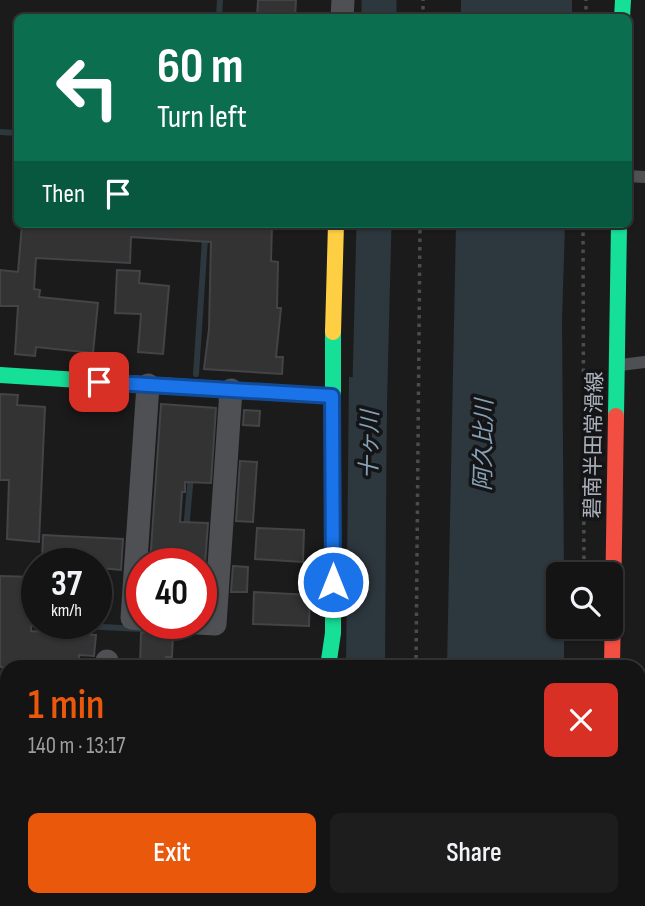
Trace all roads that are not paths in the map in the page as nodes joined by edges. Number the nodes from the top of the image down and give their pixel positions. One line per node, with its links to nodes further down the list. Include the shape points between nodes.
1 (336, 228): 8 (street)
2 (619, 228): 4 (street, 碧南半田常滑線)
3 (645, 362): 4 (lane)
4 (616, 365): 12 (street, 碧南半田常滑線)
5 (0, 375): 6 (street)
6 (148, 386): 7 (street); 9 (street)
7 (231, 390): 8 (street); 10 (street)
8 (332, 396): 11 (street, via 333,633)
9 (137, 548)
10 (217, 595)
11 (329, 660)
12 (612, 660)

